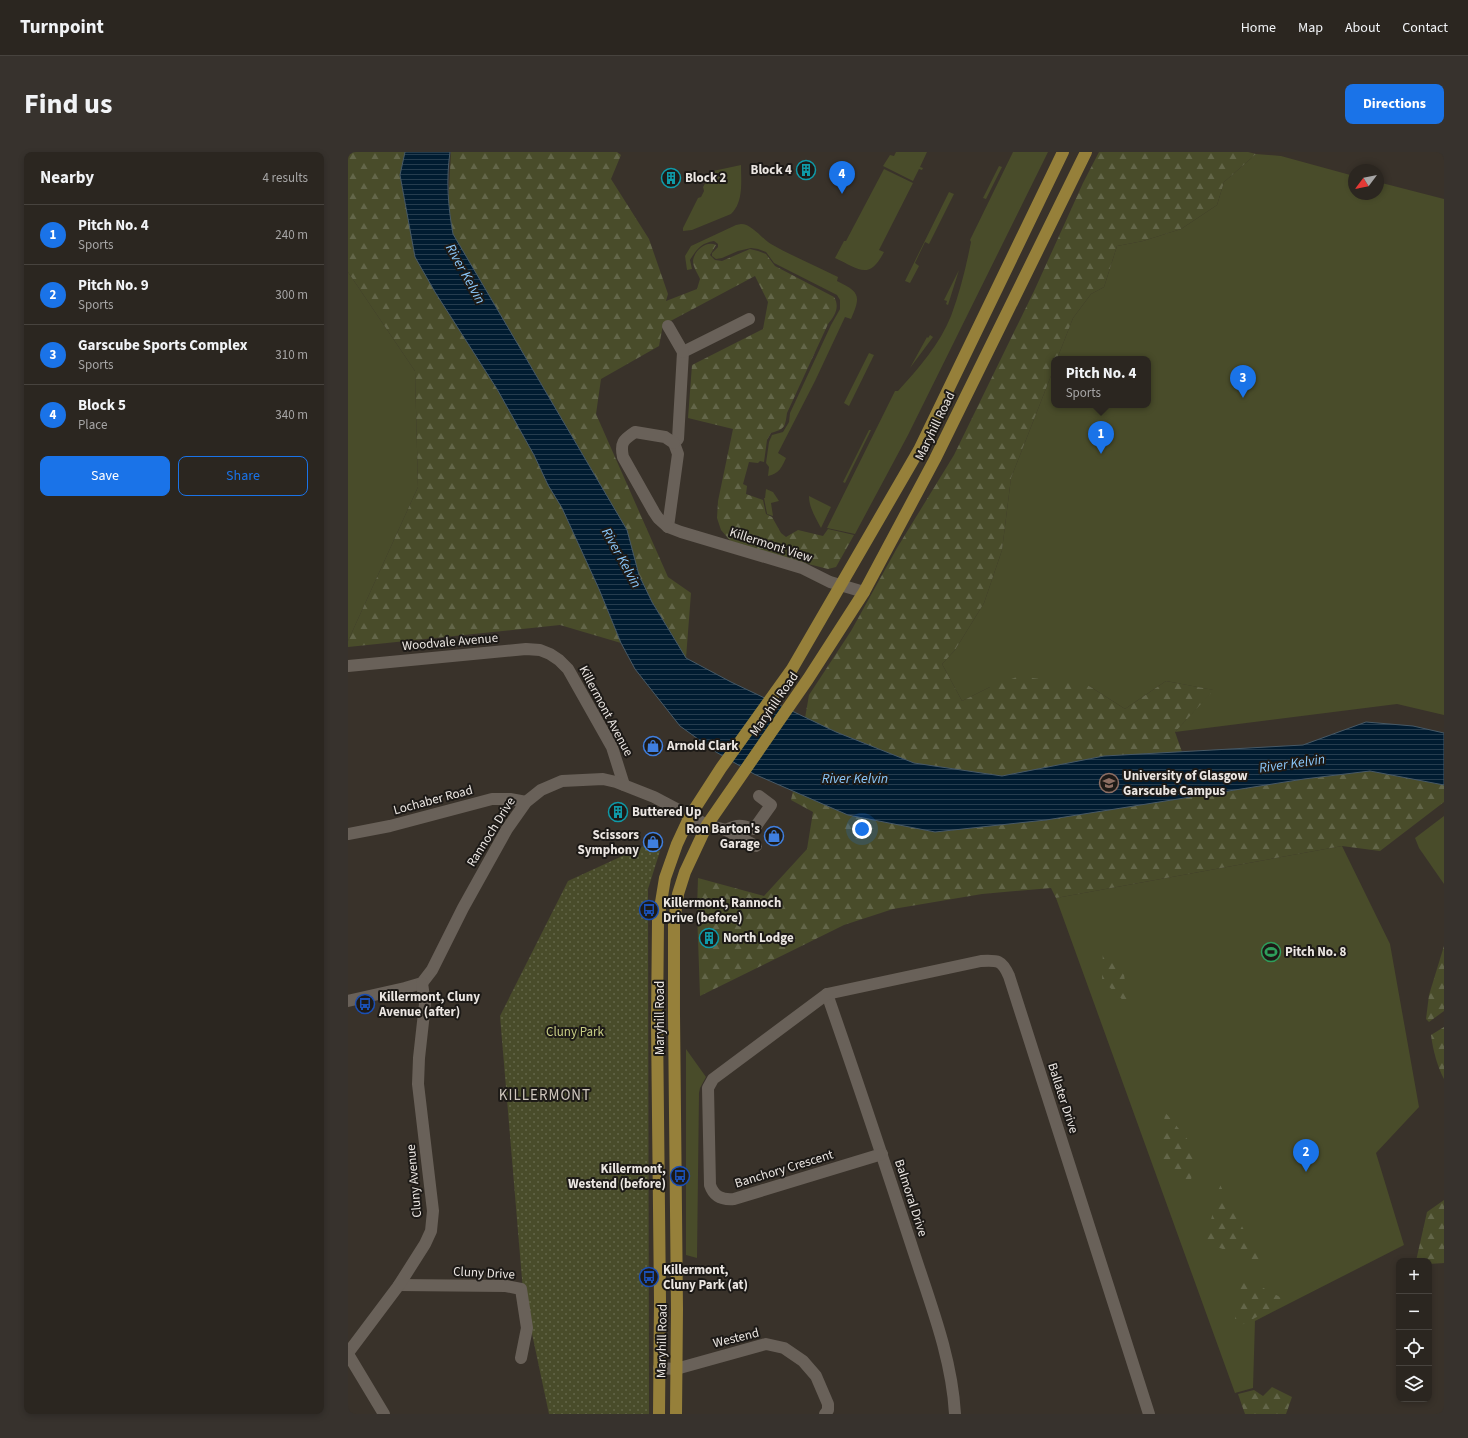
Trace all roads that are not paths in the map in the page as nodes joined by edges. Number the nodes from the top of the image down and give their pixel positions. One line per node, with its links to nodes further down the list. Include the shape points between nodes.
1 (1063, 152): 8 (main road, Maryhill Road, via 919,450)
2 (1086, 152): 9 (main road, Maryhill Road, via 935,459)
3 (749, 319): 5 (street)
4 (668, 326): 5 (street)
5 (684, 352): 6 (street, via 678,439)
6 (674, 443): 7 (street, via 678,454); 7 (street, Killermont View, via 665,437 635,432 624,441 621,448 623,457 654,512)
7 (668, 527): 8 (street, Killermont View, via 802,568)
8 (840, 586): 9 (street, Killermont View); 12 (main road, Maryhill Road)
9 (864, 592): 13 (main road, Maryhill Road)
10 (553, 656): 11 (street, Woodvale Avenue, via 540,650 526,649); 14 (street, Killermont Avenue, via 568,669 612,747)
11 (348, 666)
12 (792, 668): 13 (main road); 17 (main road, Maryhill Road)
13 (808, 679): 18 (main road, Maryhill Road)
14 (624, 785): 16 (street, Rannoch Drive, via 603,779 562,781 541,790); 17 (street, Rannoch Drive, via 659,799)
15 (759, 796): 19 (street, via 771,805 754,829 741,825)
16 (526, 802): 20 (street, Lochaber Road, via 492,799 390,826); 22 (street, Rannoch Drive, via 507,829 462,908 432,970)
17 (690, 816): 18 (street, Rannoch Drive); 29 (main road, Maryhill Road, via 665,878 658,921)
18 (707, 825): 19 (street, Rannoch Drive); 30 (main road, Maryhill Road, via 685,872 678,894 674,921)
19 (726, 830): 21 (street)
20 (348, 834)
21 (756, 846)
22 (422, 983): 24 (street); 26 (street, Cluny Avenue, via 425,1004 418,1084 433,1211 431,1231)
23 (827, 994): 25 (street, Balmoral Drive); 25 (street, Banchory Crescent, via 710,1083 708,1088 711,1190 720,1198 734,1199); 36 (street, Ballater Drive, via 981,961 996,960 1004,965)
24 (348, 1001)
25 (882, 1154): 35 (street, Balmoral Drive, via 946,1355)
26 (399, 1285): 27 (street, Cluny Avenue); 28 (street, Cluny Drive, via 506,1286 521,1289 527,1328)
27 (348, 1354): 31 (street)
28 (521, 1358)
29 (659, 1368): 30 (street, Westend); 32 (main road, Maryhill Road)
30 (676, 1369): 33 (main road, Maryhill Road); 34 (street, Westend, via 766,1344 784,1348 803,1361 816,1376 828,1404)
31 (384, 1414)
32 (659, 1414)
33 (676, 1414)
34 (825, 1414)
35 (955, 1414)
36 (1149, 1414)

